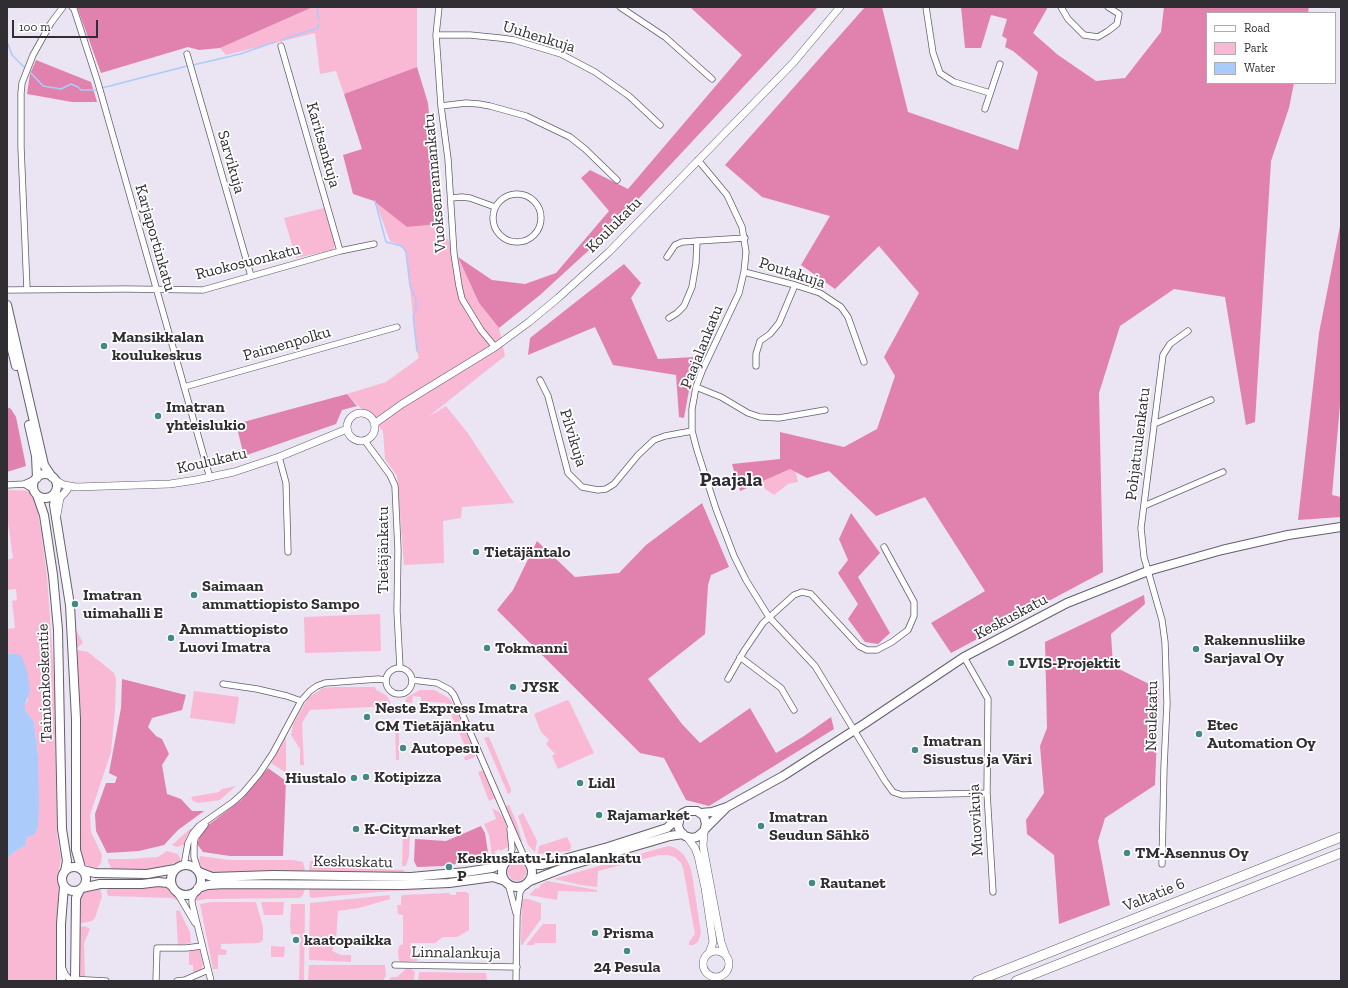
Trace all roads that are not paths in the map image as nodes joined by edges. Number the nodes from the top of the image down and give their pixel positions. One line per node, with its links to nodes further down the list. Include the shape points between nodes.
1 (64, 7): 30 (street, via 51,23 33,55 22,83 21,147)
2 (72, 7): 31 (street, Karjaportinkatu, via 98,83)
3 (439, 7): 9 (street, Vuoksenrannankatu)
4 (620, 7): 13 (street, via 665,37)
5 (840, 7): 18 (street, Koulukatu, via 793,63)
6 (926, 7): 14 (street, via 933,53 940,73 954,82)
7 (1061, 7): 8 (street, via 1068,19 1084,35 1098,37 1116,24 1119,14)
8 (1108, 7)
9 (436, 36): 15 (street, Vuoksenrannankatu); 17 (street, Uuhenkuja, via 470,35 514,40 561,54 595,72 629,96)
10 (281, 46): 25 (street, Karitsankuja)
11 (187, 54): 28 (street, Sarvikuja)
12 (1000, 64): 14 (street)
13 (712, 79)
14 (990, 93): 16 (street)
15 (441, 106): 19 (street, via 479,104 526,116 570,137); 20 (street, Vuoksenrannankatu)
16 (985, 109)
17 (660, 126)
18 (698, 160): 22 (street, Paajalankatu, via 728,195); 38 (street, Koulukatu, via 609,252 558,298)
19 (617, 180)
20 (451, 198): 21 (street, via 470,198); 38 (street, Vuoksenrannankatu, via 454,254 462,299)
21 (495, 207): 21 (street, via 494,225 504,238 519,242 527,240 539,229 541,213 538,205 526,195 508,196)
22 (745, 238): 23 (street); 27 (street, Paajalankatu)
23 (696, 241): 26 (street, via 675,245); 34 (street, via 692,287 684,306)
24 (374, 244): 25 (street, Ruokosuonkatu)
25 (340, 251): 28 (street, Ruokosuonkatu)
26 (667, 257)
27 (744, 272): 29 (street, Poutakuja); 43 (street, Paajalankatu, via 739,293)
28 (251, 276): 31 (street, Ruokosuonkatu, via 203,290)
29 (795, 285): 39 (street, Poutakuja, via 820,293 840,307 848,317); 40 (street, via 779,323 760,341)
30 (27, 289): 31 (street, Ruokosuonkatu); 32 (street, Ruokosuonkatu)
31 (155, 289): 42 (street, Karjaportinkatu)
32 (7, 290)
33 (7, 304): 54 (main road, via 44,465)
34 (669, 318)
35 (397, 327): 42 (street, Paimenpolku)
36 (7, 330): 53 (main road, via 36,456)
37 (1188, 331): 47 (street, Pohjatuulenkatu, via 1170,344 1163,355)
38 (495, 347): 46 (street, Koulukatu)
39 (864, 362)
40 (756, 366)
41 (540, 380): 49 (street, Pilvikuja, via 548,396 568,473 582,487 606,489 614,484 638,454 654,440)
42 (184, 387): 55 (street, Karjaportinkatu)
43 (696, 387): 45 (street, via 760,417 779,418); 49 (street, Paajalankatu, via 692,408)
44 (1211, 400): 47 (street)
45 (825, 410)
46 (374, 424): 48 (street, via 369,416 356,414 349,420); 50 (street, via 374,432)
47 (1154, 424): 62 (street, Pohjatuulenkatu)
48 (347, 429): 50 (street, via 350,437 357,441); 51 (street, Koulukatu)
49 (692, 431): 68 (street, Paajalankatu, via 716,509 734,556)
50 (365, 441): 71 (street, Tietäjänkatu, via 395,486)
51 (279, 457): 55 (street, Koulukatu); 66 (street, via 286,483)
52 (1223, 472): 62 (street)
53 (37, 478): 54 (main road, via 44,475); 56 (street); 60 (main road, via 34,485)
54 (54, 478): 58 (street, via 64,485); 61 (main road)
55 (210, 478): 58 (street, Koulukatu, via 170,484)
56 (24, 484): 57 (street); 60 (street)
57 (7, 485)
58 (76, 487): 59 (street)
59 (67, 490): 61 (street); 63 (street, via 60,498)
60 (36, 492): 61 (main road, via 41,497 48,498); 95 (main road, Tainionkoskentie, via 44,514 58,630 62,829 67,860)
61 (56, 492): 63 (main road, Tainionkoskentie)
62 (1144, 506): 67 (street, Pohjatuulenkatu, via 1141,528)
63 (56, 517): 93 (main road, Tainionkoskentie, via 70,606 76,719 76,850)
64 (1341, 527): 67 (main road, Keskuskatu, via 1254,542)
65 (884, 547): 68 (street, via 914,602 914,616 908,630 892,642 877,650 867,650 859,646 811,594 802,592 794,595)
66 (288, 552)
67 (1148, 571): 70 (main road, Keskuskatu, via 1067,603); 91 (street, Neulekatu, via 1162,620 1165,642 1167,703)
68 (769, 617): 69 (street); 78 (street, Paajalankatu, via 816,666)
69 (740, 657): 72 (street); 77 (street, via 781,688)
70 (964, 657): 78 (main road, Keskuskatu); 79 (street, Muovikuja, via 988,699)
71 (400, 668): 73 (street, via 390,671); 74 (street, via 408,671)
72 (728, 679)
73 (386, 680): 74 (street, via 390,690 399,694 408,690); 76 (street, via 325,683 310,691)
74 (412, 680): 84 (street, via 437,682 454,695)
75 (223, 684): 76 (street, via 257,689)
76 (301, 701): 83 (street, via 259,774 243,793)
77 (794, 710)
78 (855, 730): 79 (street, Paajalankatu, via 894,792 902,795); 80 (main road, Keskuskatu, via 783,776)
79 (987, 793): 103 (street, Muovikuja)
80 (727, 807): 81 (main road, Keskuskatu); 85 (main road, Keskuskatu)
81 (701, 813): 82 (main road, via 692,810); 85 (main road, via 706,820)
82 (680, 817): 86 (main road, via 678,826); 90 (main road, via 667,828 608,847 542,865)
83 (208, 820): 92 (street, via 190,837); 96 (street, via 195,838 194,857)
84 (509, 823): 89 (street, via 512,849); 90 (street)
85 (705, 830): 86 (main road, via 697,837); 108 (street, via 703,846 721,942)
86 (685, 836): 98 (main road, via 670,836 571,865); 107 (street, via 698,856 706,894 713,942)
87 (1341, 837): 124 (highway, Valtatie 6)
88 (1341, 853): 125 (highway, Valtatie 6)
89 (508, 861): 90 (main road, via 518,857); 96 (main road, Keskuskatu, via 492,868 411,876 212,877); 97 (main road, via 502,870)
90 (528, 862): 98 (main road, via 532,875)
91 (1162, 864)
92 (184, 865): 94 (main road); 96 (main road, via 192,866)
93 (82, 869): 94 (main road, via 102,873 146,874); 95 (main road, via 69,867); 101 (main road, via 86,880)
94 (175, 869): 100 (main road, via 171,878)
95 (65, 871): 99 (main road)
96 (198, 871): 102 (main road, via 201,880)
97 (506, 882): 98 (main road, via 515,886); 102 (main road, Keskuskatu, via 493,877 449,883 403,885 225,884 208,885); 104 (street)
98 (527, 883): 104 (street, via 520,892)
99 (64, 886): 101 (main road, via 73,891); 109 (main road)
100 (174, 888): 101 (main road, via 168,883 158,882 100,884); 102 (main road, via 184,895); 105 (street)
101 (81, 889): 116 (main road, via 76,898)
102 (197, 890): 105 (street, via 192,903)
103 (992, 892)
104 (517, 915): 111 (street)
105 (198, 930): 106 (street)
106 (202, 946): 112 (street); 119 (street, via 157,948)
107 (709, 954): 108 (street, via 718,951); 113 (street, via 703,964)
108 (726, 956): 114 (street, via 729,964)
109 (62, 961): 115 (main road); 116 (street, via 67,978)
110 (395, 965): 111 (street, Linnalankuja)
111 (517, 967): 122 (street)
112 (208, 970): 120 (street); 121 (street)
113 (706, 973): 114 (street, via 712,977); 123 (street)
114 (722, 978)
115 (61, 981)
116 (75, 981): 117 (street)
117 (99, 981): 118 (street)
118 (106, 981)
119 (156, 981)
120 (177, 981)
121 (211, 981)
122 (516, 981)
123 (709, 981)
124 (977, 981)
125 (1016, 981)

